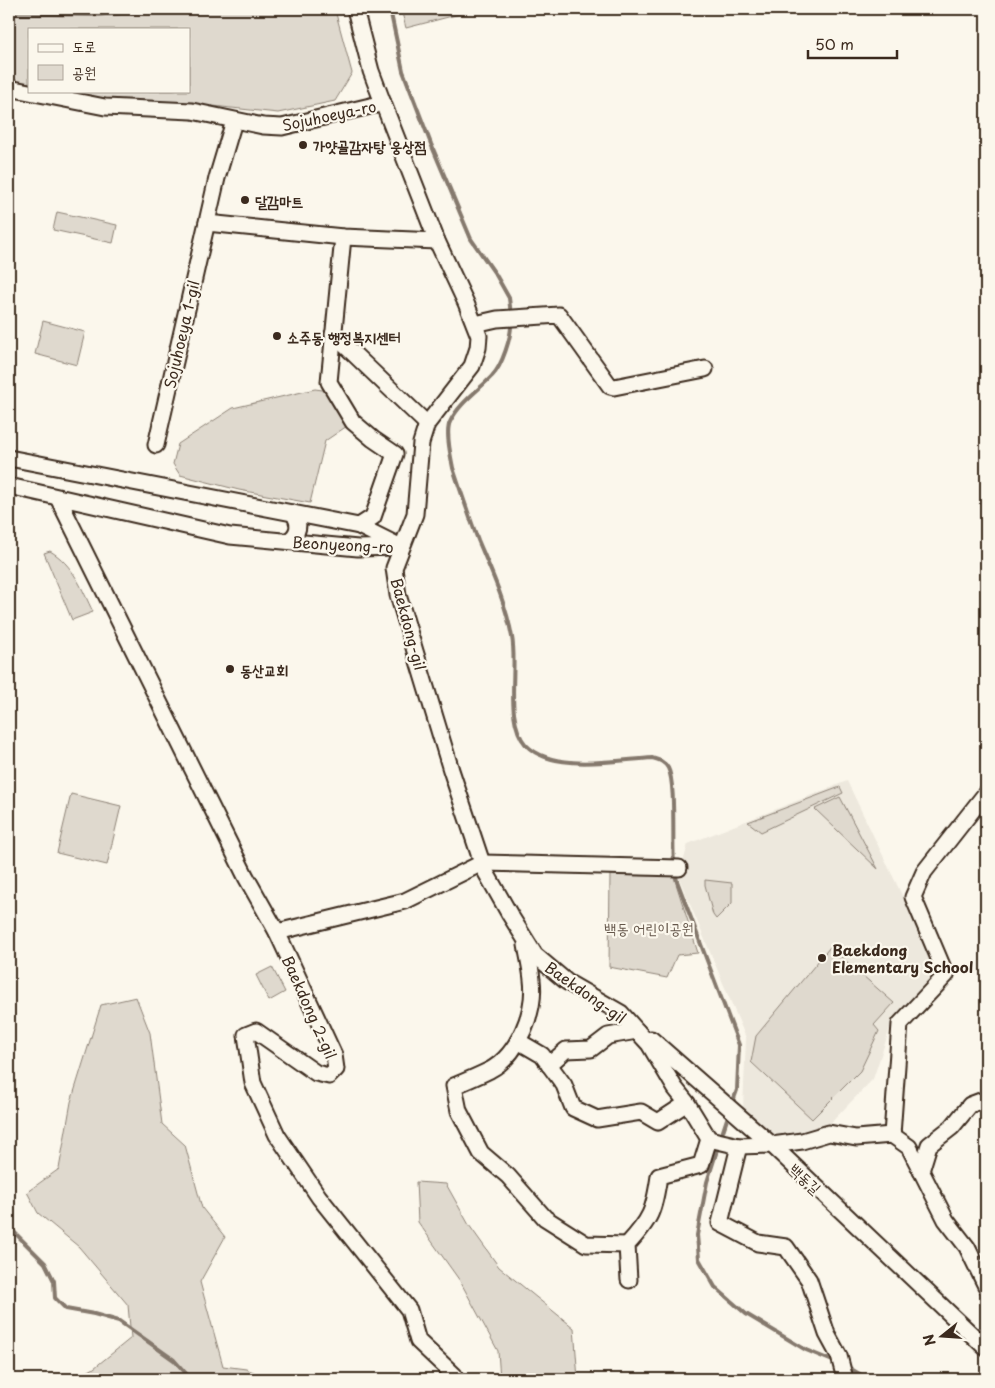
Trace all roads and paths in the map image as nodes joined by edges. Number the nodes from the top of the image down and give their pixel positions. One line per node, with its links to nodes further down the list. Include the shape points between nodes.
1 (355, 9): 5 (street, Sojuhoeya-ro)
2 (9, 88): 3 (street, Sojuhoeya-ro)
3 (28, 92)
4 (29, 92): 6 (street, Sojuhoeya-ro, via 105,107 192,111)
5 (383, 103): 6 (street, Sojuhoeya-ro, via 282,127); 9 (street, Sojuhoeya-ro)
6 (234, 121): 7 (street, Sojuhoeya 1-gil)
7 (207, 223): 8 (street); 14 (street, Sojuhoeya 1-gil)
8 (342, 237): 9 (street); 11 (street)
9 (437, 241): 10 (street, Sojuhoeya-ro)
10 (475, 324): 12 (street, via 497,319 559,315 614,388); 13 (street, Sojuhoeya-ro, via 479,336 475,360)
11 (334, 334): 13 (street); 19 (street, via 329,382 353,422 396,454 373,517)
12 (705, 369)
13 (427, 424): 21 (street, Sojuhoeya-ro, via 421,442 414,514)
14 (156, 445)
15 (9, 458): 18 (street, Beonyeong-ro)
16 (9, 486): 17 (street, Beonyeong-ro)
17 (58, 498): 20 (street, Beonyeong-ro, via 230,536); 25 (street, via 246,878)
18 (293, 513): 19 (street, Beonyeong-ro); 20 (street, via 298,531)
19 (359, 526): 21 (street, Beonyeong-ro)
20 (288, 541): 21 (street, Beonyeong-ro, via 358,548)
21 (401, 547): 23 (street, Baekdong-gil, via 394,568 398,595)
22 (986, 793): 33 (street, via 924,872 913,897 946,975 900,1024)
23 (482, 863): 24 (street); 25 (street, via 405,901); 26 (street, Baekdong-gil)
24 (679, 868)
25 (277, 932): 42 (street, Baekdong 2-gil, via 334,1055 336,1069 329,1076 316,1074 256,1031 246,1035 253,1084 276,1135 287,1151 319,1197 409,1310 418,1341)
26 (525, 939): 27 (street, Baekdong-gil, via 534,955 567,982); 29 (street, via 532,998)
27 (621, 1013): 28 (street, Baekdong-gil); 35 (street, 백동길)
28 (637, 1031): 30 (street, via 608,1036 591,1049 566,1050); 32 (street, Baekdong-gil)
29 (518, 1041): 30 (street, via 542,1055); 38 (street, via 491,1070 454,1086 460,1111 481,1153 508,1176 545,1218 586,1244)
30 (549, 1065): 32 (street, via 564,1085 573,1108 597,1119 641,1112 658,1122)
31 (986, 1099): 37 (street, via 970,1105 952,1127 929,1145)
32 (687, 1103): 34 (street, Baekdong-gil)
33 (892, 1134): 35 (street, via 856,1138 829,1133); 37 (street, via 909,1147)
34 (709, 1138): 36 (street); 38 (street, via 701,1165 660,1176 655,1204 646,1225)
35 (772, 1145): 36 (street); 41 (street, 백동길)
36 (739, 1146): 43 (street, via 720,1223 758,1243 786,1247 809,1280)
37 (921, 1170): 40 (street, via 946,1220 967,1248)
38 (627, 1245): 39 (street)
39 (629, 1280)
40 (986, 1286)
41 (986, 1348)
42 (456, 1379)
43 (845, 1379)

